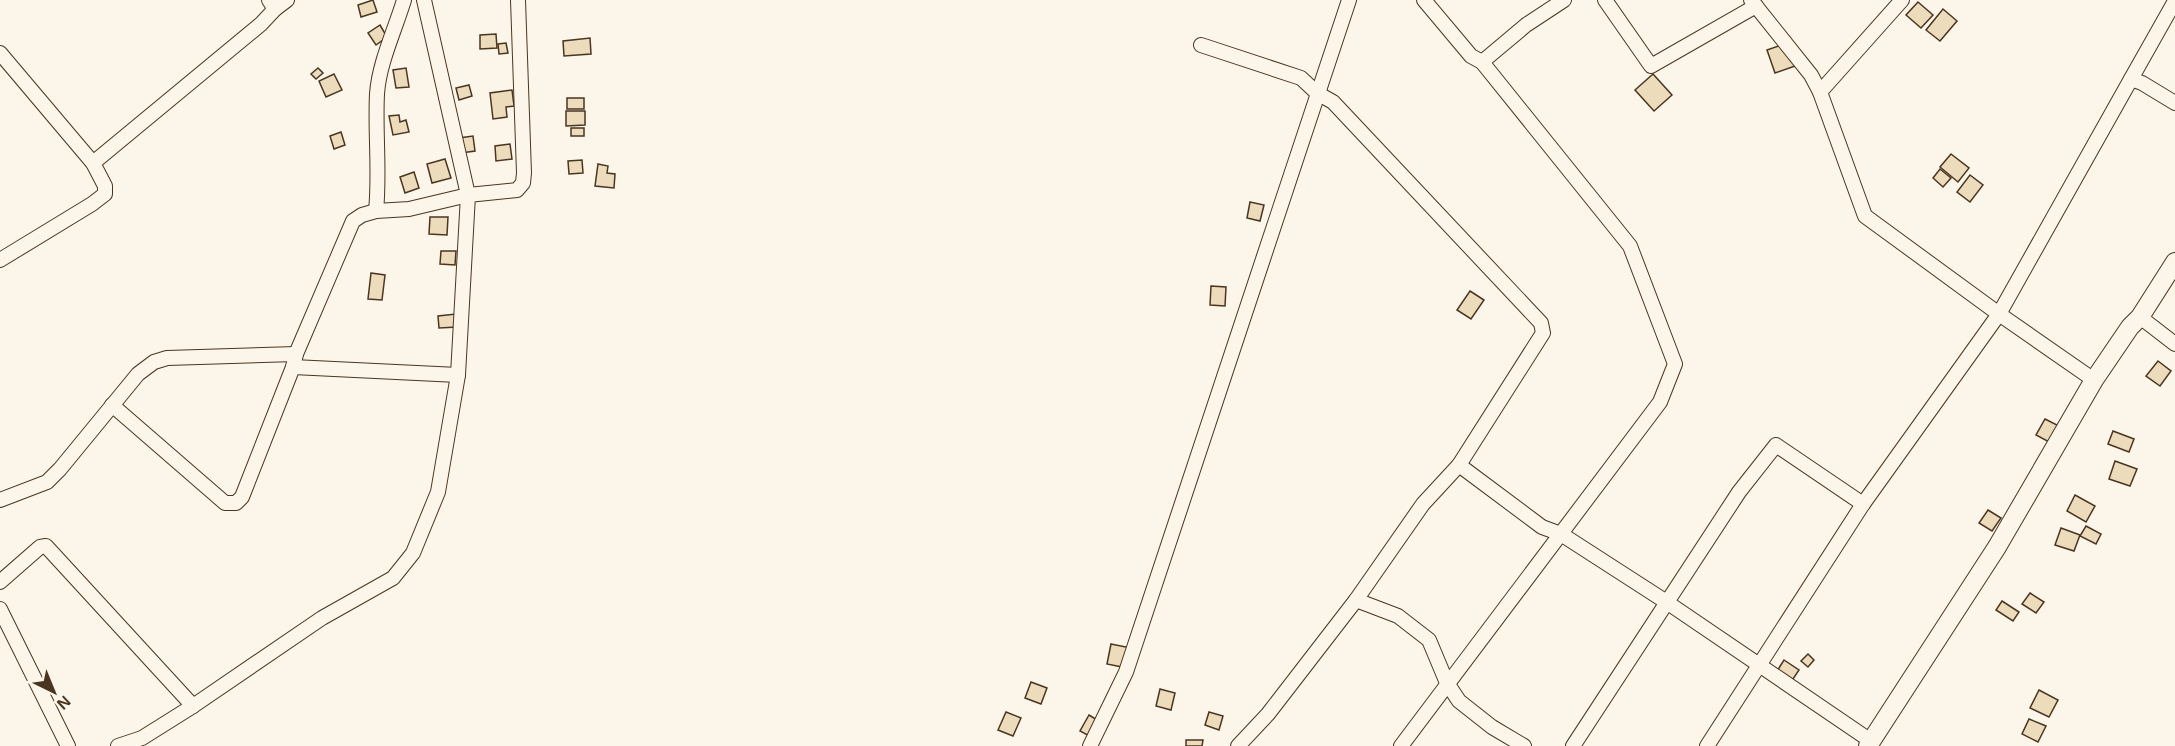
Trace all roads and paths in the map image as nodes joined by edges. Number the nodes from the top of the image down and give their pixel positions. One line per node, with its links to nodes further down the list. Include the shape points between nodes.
1 (287, 0): 12 (street)
2 (404, 0): 22 (street, via 377,95)
3 (424, 0): 21 (street)
4 (518, 0): 21 (street, via 523,183 517,190)
5 (1349, 0): 18 (street)
6 (1424, 0): 15 (street, via 1471,56)
7 (1564, 0): 15 (street)
8 (1605, 0): 11 (street, via 1652,66)
9 (1902, 0): 17 (street)
10 (2175, 1): 16 (street)
11 (1754, 3): 17 (street)
12 (272, 4): 20 (street, via 261,24)
13 (1202, 45): 18 (street, via 1301,78)
14 (0, 53): 20 (street)
15 (1482, 62): 35 (street, via 1630,246 1676,364 1660,402)
16 (2131, 79): 19 (street); 25 (street)
17 (1820, 92): 25 (street, via 1864,216)
18 (1317, 93): 32 (street, via 1333,102 1541,323 1543,333); 46 (street, via 1126,672)
19 (2175, 104)
20 (93, 163): 23 (street, via 105,194)
21 (468, 195): 22 (street, via 409,209); 29 (street)
22 (376, 212): 28 (street, via 362,215 348,230)
23 (0, 260)
24 (2175, 262): 26 (street)
25 (1999, 314): 30 (street); 34 (street)
26 (2140, 317): 27 (street); 30 (street)
27 (2175, 344)
28 (295, 360): 29 (street); 31 (street, via 166,358 138,374); 31 (street, via 242,497 236,503 225,503)
29 (458, 375): 42 (street, via 438,492 412,553 393,578 322,618)
30 (2094, 380): 43 (street, via 1997,547)
31 (112, 405): 33 (street, via 47,482)
32 (1459, 465): 35 (street, via 1542,527); 37 (street, via 1423,504)
33 (0, 500)
34 (1863, 504): 38 (street, via 1776,446 1739,492); 40 (street)
35 (1562, 534): 38 (street); 41 (street)
36 (0, 582): 42 (street, via 46,546)
37 (1356, 600): 41 (street, via 1398,616 1429,640); 47 (street, via 1268,714)
38 (1668, 603): 40 (street); 50 (street)
39 (0, 609): 44 (street)
40 (1759, 667): 43 (street); 51 (street)
41 (1447, 683): 48 (street); 49 (street, via 1459,701)
42 (193, 706): 45 (street, via 142,738)
43 (1870, 743)
44 (68, 746)
45 (118, 746)
46 (1090, 746)
47 (1238, 746)
48 (1401, 746)
49 (1524, 746)
50 (1573, 746)
51 (1707, 746)

